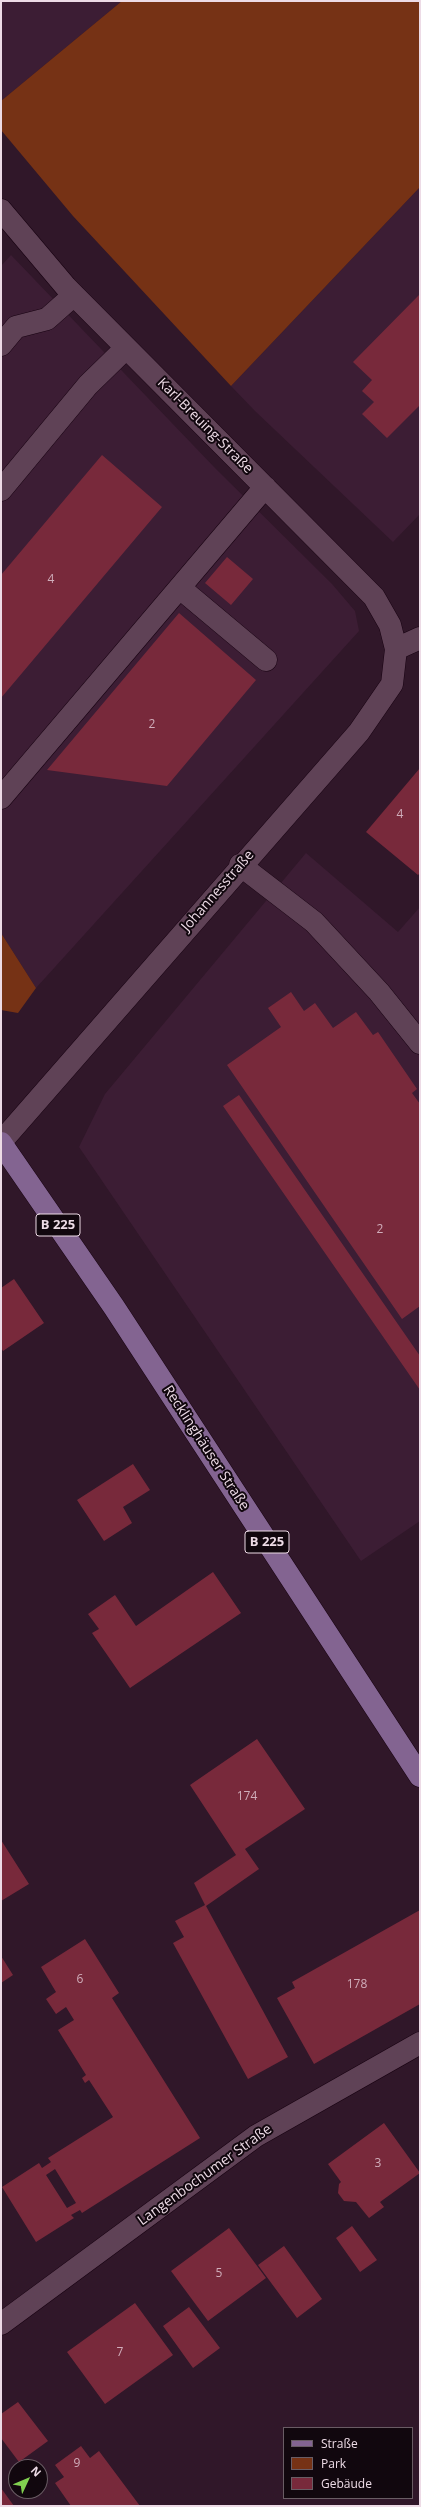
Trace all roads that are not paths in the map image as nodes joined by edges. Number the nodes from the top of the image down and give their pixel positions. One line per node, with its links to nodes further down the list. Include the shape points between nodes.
1 (1, 210): 2 (street, Karl-Breuing-Straße)
2 (74, 295): 3 (street, via 47,320 16,327); 4 (street, Karl-Breuing-Straße)
3 (1, 344)
4 (126, 348): 5 (street, Karl-Breuing-Straße); 6 (street, via 88,385)
5 (266, 487): 7 (street); 9 (street, Karl-Breuing-Straße, via 374,597 390,625)
6 (1, 490)
7 (180, 588): 10 (street); 11 (street)
8 (420, 638): 9 (street)
9 (396, 649): 12 (street, Johannesstraße, via 392,684 359,732)
10 (266, 660)
11 (1, 798)
12 (240, 865): 13 (street, via 314,922 379,992); 14 (street, Johannesstraße)
13 (420, 1043)
14 (1, 1143): 15 (main road, Recklinghäuser Straße / B 225, via 114,1307)
15 (420, 1776)
16 (420, 2043): 17 (street, Langenbochumer Straße, via 256,2136)
17 (1, 2324)

